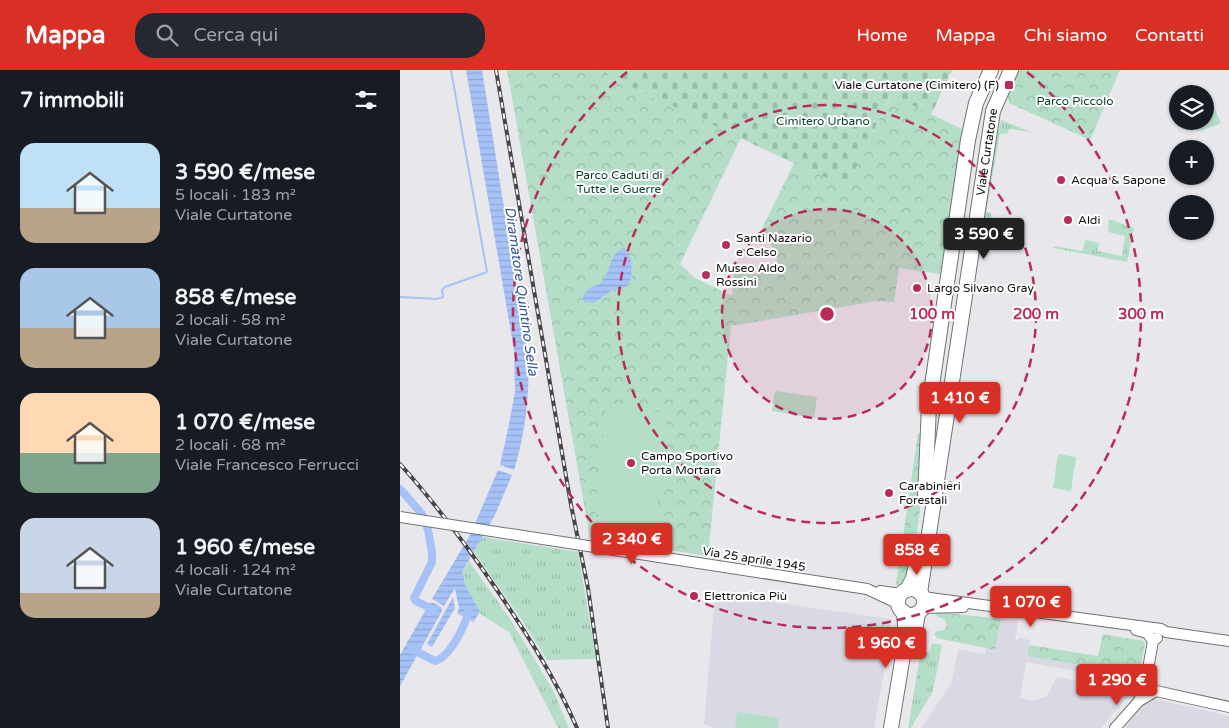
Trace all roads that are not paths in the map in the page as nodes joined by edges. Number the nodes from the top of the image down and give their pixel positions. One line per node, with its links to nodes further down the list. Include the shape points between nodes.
1 (991, 70): 4 (main road, Viale Curtatone, via 976,103 968,140 929,406 927,485)
2 (1012, 70): 4 (main road, Viale Curtatone, via 993,111)
3 (400, 517): 4 (street, Via 25 aprile 1945, bridge, via 868,589)
4 (912, 601): 5 (street); 6 (street, via 1141,630); 12 (main road, Viale Curtatone); 13 (main road, Viale Curtatone)
5 (1166, 632): 6 (street); 7 (street)
6 (1153, 641): 8 (street)
7 (1229, 641)
8 (1145, 685): 9 (street); 10 (street)
9 (1156, 691): 10 (street); 11 (street)
10 (1139, 700): 14 (street)
11 (1229, 707)
12 (890, 728)
13 (900, 728)
14 (1115, 728)

